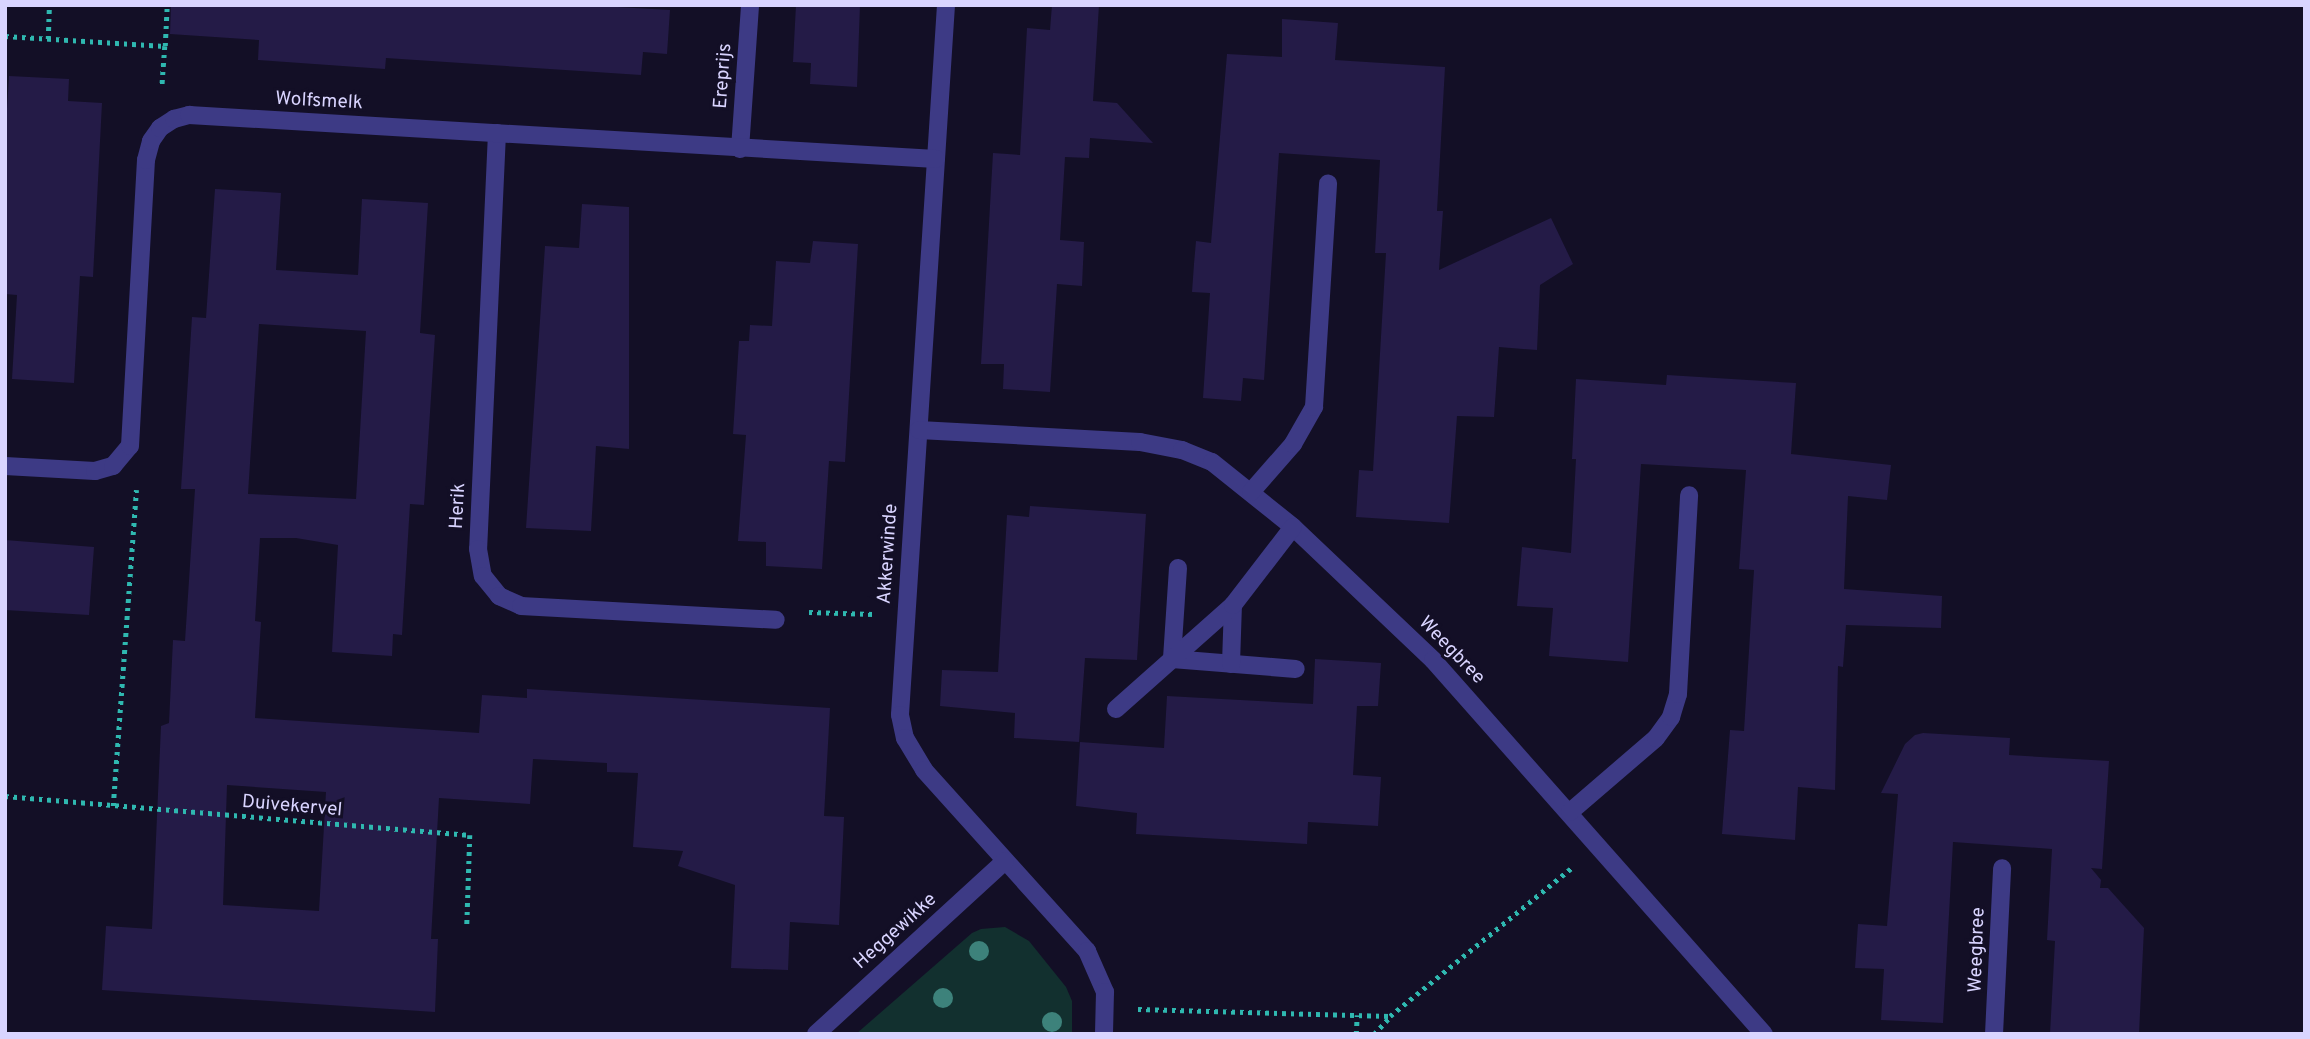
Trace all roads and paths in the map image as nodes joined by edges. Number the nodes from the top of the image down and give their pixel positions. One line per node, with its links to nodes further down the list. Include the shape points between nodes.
1 (50, 5): 6 (path)
2 (167, 5): 7 (path)
3 (750, 5): 10 (street, Ereprijs)
4 (946, 5): 11 (street, Akkerwinde)
5 (5, 36): 6 (path)
6 (48, 39): 7 (path)
7 (165, 46): 8 (path)
8 (160, 128): 9 (street, Wolfsmelk, via 189,115); 14 (street, via 146,160 132,434)
9 (497, 133): 10 (street, Wolfsmelk); 22 (street, Herik, via 478,549 483,576 499,596 521,606)
10 (740, 149): 11 (street, Wolfsmelk)
11 (936, 159): 13 (street, Akkerwinde)
12 (1328, 183): 16 (street, via 1314,407 1293,444)
13 (919, 430): 16 (street, Weegbree, via 1140,442 1182,450 1212,462); 21 (street, Akkerwinde)
14 (124, 457): 15 (street, via 95,471); 28 (path, via 136,489)
15 (5, 466)
16 (1251, 492): 18 (street, Weegbree)
17 (1689, 495): 29 (street, via 1678,694 1671,717 1656,737)
18 (1293, 527): 20 (street); 29 (street, Weegbree, via 1433,660)
19 (1178, 568): 23 (street)
20 (1233, 605): 23 (street); 24 (street)
21 (906, 616): 22 (path, via 789,611); 31 (street, Akkerwinde, via 900,715 905,737 924,770)
22 (776, 620)
23 (1172, 659): 24 (street); 26 (street)
24 (1231, 664): 25 (street)
25 (1296, 669)
26 (1116, 709)
27 (5, 796): 28 (path, Duivekervel)
28 (113, 806): 33 (path, Duivekervel, via 470,835)
29 (1570, 813): 30 (street, Weegbree)
30 (1599, 846): 36 (path); 41 (street, Weegbree)
31 (1005, 861): 34 (street, Akkerwinde, via 1087,951 1105,992); 37 (street, Heggewikke)
32 (2002, 868): 42 (street, Weegbree)
33 (467, 926)
34 (1106, 1008): 35 (path); 38 (street, Akkerwinde)
35 (1357, 1015): 36 (path); 39 (path)
36 (1390, 1016): 40 (path)
37 (816, 1034)
38 (1104, 1034)
39 (1356, 1034)
40 (1374, 1034)
41 (1764, 1034)
42 (1994, 1034)

